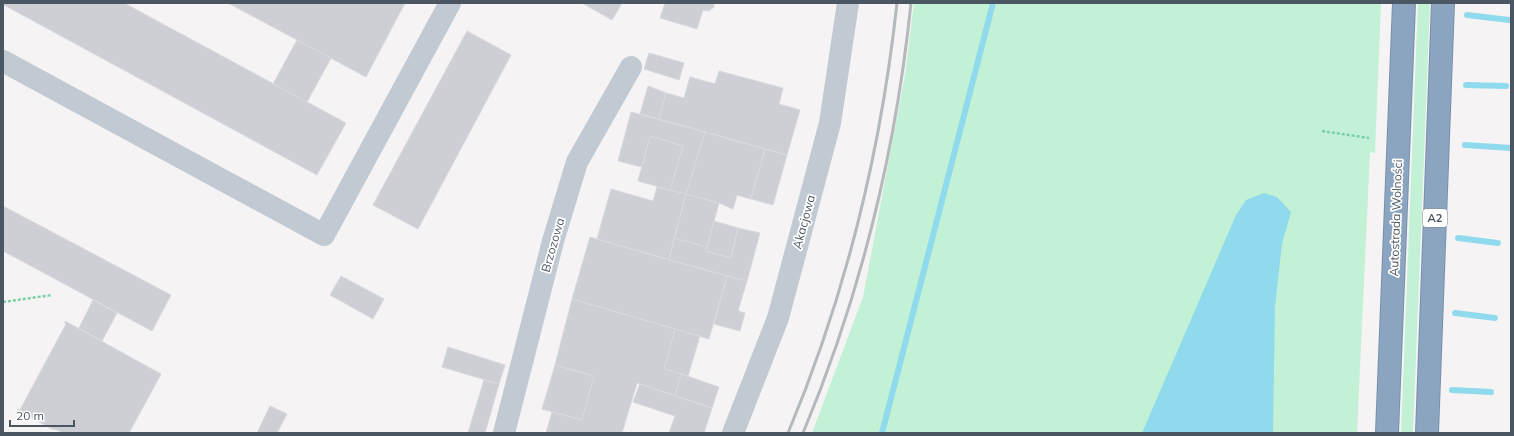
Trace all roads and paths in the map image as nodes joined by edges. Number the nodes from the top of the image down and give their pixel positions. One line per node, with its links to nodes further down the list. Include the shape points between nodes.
1 (450, 3): 5 (street, via 324,235)
2 (848, 3): 12 (street, Akacjowa, via 830,123 778,318)
3 (1404, 3): 13 (highway, Autostrada Wolności)
4 (1443, 3): 14 (highway, A2)
5 (3, 61)
6 (631, 67): 11 (street, Brzozowa, via 577,162)
7 (1322, 131): 8 (path)
8 (1369, 138)
9 (52, 295): 10 (path)
10 (3, 302)
11 (504, 433)
12 (733, 433)
13 (1387, 433)
14 (1427, 433)

